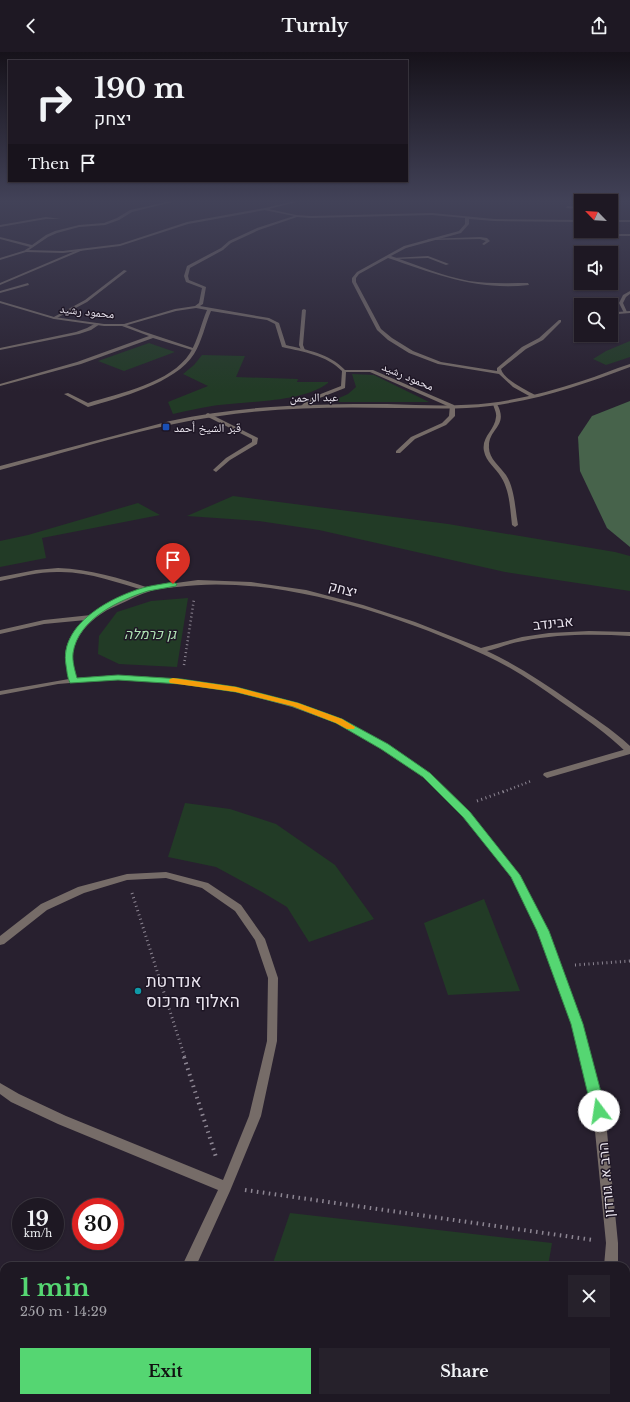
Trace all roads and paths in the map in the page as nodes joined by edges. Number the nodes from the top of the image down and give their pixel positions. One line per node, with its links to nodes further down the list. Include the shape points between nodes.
1 (45, 265): 6 (street)
2 (192, 265): 12 (street, via 188,267 187,281 204,287 201,304)
3 (372, 265): 27 (street, via 358,273 354,282 379,330 410,352 424,358)
4 (411, 265): 8 (street, via 469,282)
5 (125, 271): 17 (street, via 86,301)
6 (0, 284)
7 (28, 284): 9 (street)
8 (528, 284)
9 (0, 292)
10 (630, 292): 15 (street, via 624,296 621,303)
11 (0, 302): 17 (street, محمود رشيد)
12 (196, 307): 13 (street, محمود رشيد); 20 (street, محمود رشيد)
13 (209, 310): 23 (street); 24 (street, محمود رشيد, via 268,319 277,324 284,346)
14 (304, 310): 24 (street, via 301,345)
15 (628, 312): 16 (street)
16 (618, 314)
17 (54, 318): 19 (street, محمود رشيد)
18 (560, 321): 27 (street, via 541,339 505,362 499,368)
19 (98, 324): 20 (street, محمود رشيد); 22 (street, via 77,333)
20 (124, 325): 21 (street)
21 (154, 336): 23 (street); 28 (street, via 79,363)
22 (0, 349)
23 (194, 349): 29 (street, via 178,370 165,378 88,405)
24 (303, 350): 26 (street, محمود رشيد, via 338,364)
25 (630, 365): 30 (street, عبد الرحمن, via 581,383)
26 (344, 371): 32 (street, via 343,387 310,400); 33 (street, محمود رشيد, via 371,371)
27 (500, 373): 30 (street, via 515,386)
28 (0, 385)
29 (66, 394)
30 (533, 396): 31 (street, عبد الرحمن)
31 (495, 404): 33 (street, عبد الرحمن); 38 (street, via 499,410 499,421 486,445 487,452 506,480)
32 (303, 406): 33 (street, عبد الرحمن); 34 (street, عبد الرحمن)
33 (452, 406): 35 (street, via 452,416 448,421 418,435)
34 (208, 415): 36 (street, عبد الرحمن, via 172,422); 37 (street, via 255,438 255,442)
35 (398, 452)
36 (0, 468)
37 (216, 470)
38 (515, 525)
39 (0, 579): 41 (street, via 58,570 109,577)
40 (197, 582): 41 (street, יצחק); 45 (street, יצחק, via 221,581 308,593 410,622); 47 (path)
41 (147, 589): 42 (street, יצחק, via 117,601)
42 (91, 617): 43 (street, via 44,622); 46 (street, יצחק, via 76,634 68,654)
43 (0, 632)
44 (630, 634): 45 (street, אבינדב, via 567,633 521,639)
45 (480, 651): 49 (street, יצחק, via 502,661 553,692 617,738)
46 (73, 681): 47 (street, הרב א. גורדון, via 118,677); 48 (street, הרב א. גורדון)
47 (181, 682): 51 (street, הרב א. גורדון, via 236,690 295,704 339,721 426,775)
48 (0, 693)
49 (630, 751): 50 (street)
50 (547, 775): 51 (path)
51 (460, 808): 55 (street, הרב א. גורדון, via 515,875 543,931)
52 (127, 877): 53 (street, via 81,890 44,907); 57 (path); 57 (street, via 166,875 205,885 238,908 260,939 273,978 272,1041 255,1116)
53 (0, 941)
54 (630, 961): 55 (path)
55 (556, 966): 58 (street, הרב א. גורדון, via 577,1024 599,1111)
56 (0, 1088): 57 (street, via 15,1098 62,1120)
57 (226, 1187): 58 (path); 59 (street)
58 (612, 1243): 60 (street, הרב א. גורדון)
59 (192, 1262)
60 (611, 1262)

